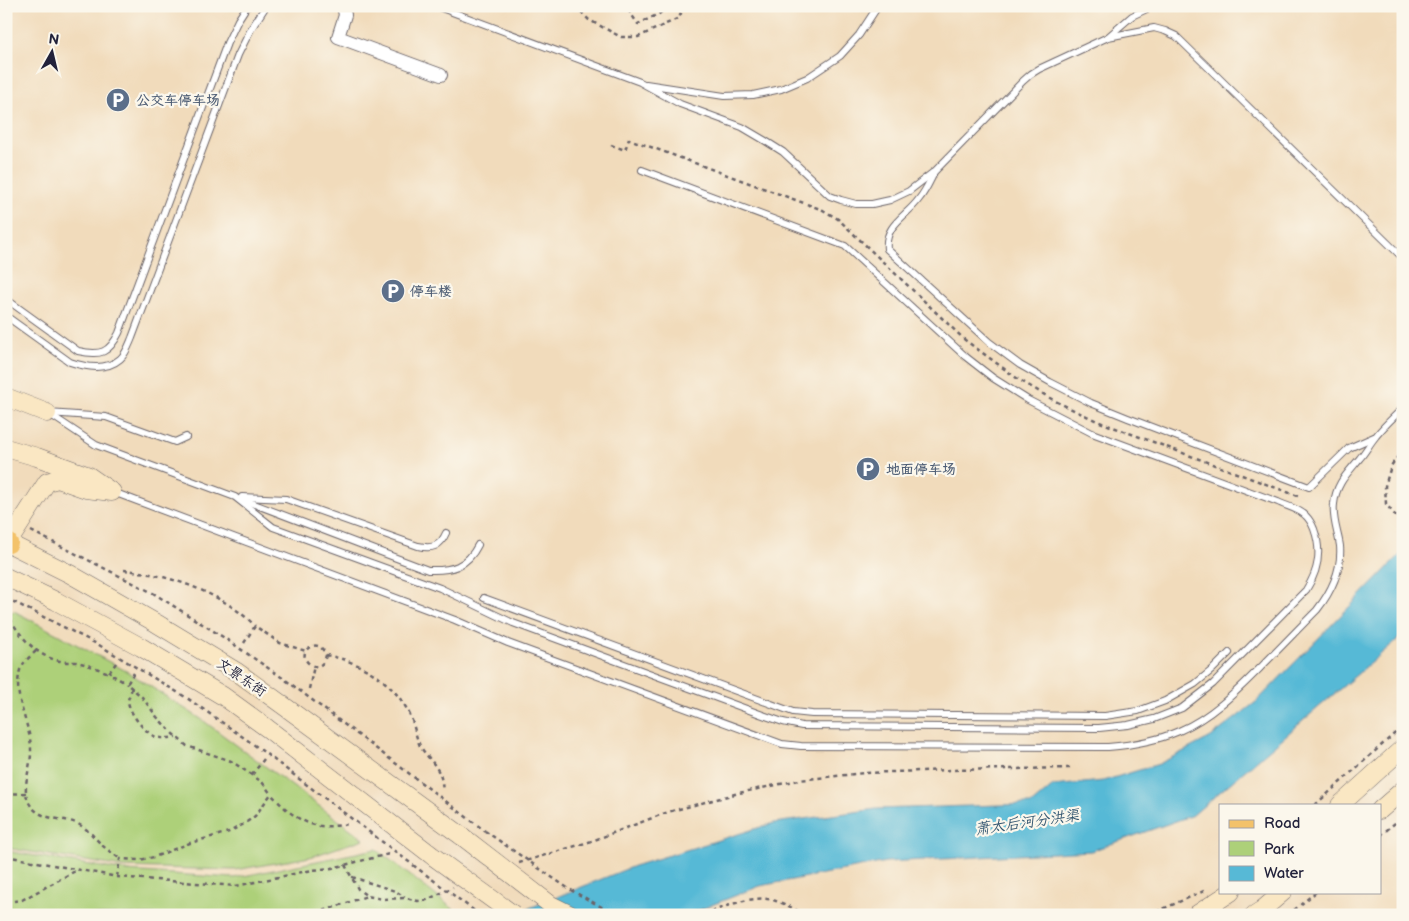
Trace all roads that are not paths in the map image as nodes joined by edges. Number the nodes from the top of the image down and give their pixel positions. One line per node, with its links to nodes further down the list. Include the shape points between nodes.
1 (247, 6): 13 (lane, via 227,43 113,344 98,353 78,351)
2 (266, 6): 14 (lane, via 238,55 132,338 120,359 92,367 70,362)
3 (343, 6): 8 (street, via 345,15 338,36)
4 (436, 6): 9 (lane)
5 (878, 6): 9 (lane, via 840,56 807,78 781,89 753,96 724,96)
6 (1153, 6): 7 (lane, via 1132,16)
7 (1108, 37): 11 (lane, via 1031,74); 12 (lane, via 1154,28 1176,36)
8 (442, 75)
9 (640, 82): 11 (lane, via 680,104 764,140 783,152 830,196 841,200 856,204 890,200 909,191)
10 (642, 170): 22 (lane, via 846,246 966,357 993,378 1064,419 1092,433 1305,514 1317,538 1318,559 1314,578 1213,684 1182,708 1154,719 1099,728 802,726 760,714 513,623 440,588 273,527)
11 (936, 171): 18 (lane, via 919,199 890,230 886,249 989,342 1020,365 1097,405 1309,487 1349,448)
12 (1403, 258)
13 (6, 299)
14 (6, 316)
15 (6, 397): 17 (main road)
16 (1403, 408): 18 (lane)
17 (47, 413): 19 (lane, via 106,417 175,442); 22 (lane, via 96,445)
18 (1375, 436): 21 (lane, via 1337,490 1334,519 1340,547 1338,566 1334,584 1317,610 1246,682 1203,718 1180,731 1152,740 1108,748 782,744)
19 (186, 437)
20 (6, 448): 21 (main road, via 89,476)
21 (112, 492): 24 (main road, via 58,480 47,482)
22 (236, 497): 23 (lane, via 286,499 429,548 438,546); 25 (lane, via 428,570 455,568 473,555)
23 (446, 533)
24 (7, 544): 36 (main road, 文景东街, bridge, via 70,574 237,672 551,905)
25 (478, 545)
26 (6, 577): 35 (main road, 文景东街, bridge, via 132,642 223,696)
27 (484, 598): 28 (lane, via 793,712 812,714 1105,716 1138,711 1164,701 1195,684)
28 (1229, 653)
29 (1403, 748): 31 (main road)
30 (1403, 790): 32 (main road)
31 (1341, 804)
32 (1382, 808)
33 (1228, 894): 37 (main road)
34 (1281, 894): 38 (main road)
35 (514, 915)
36 (571, 915)
37 (1196, 915)
38 (1254, 915)

